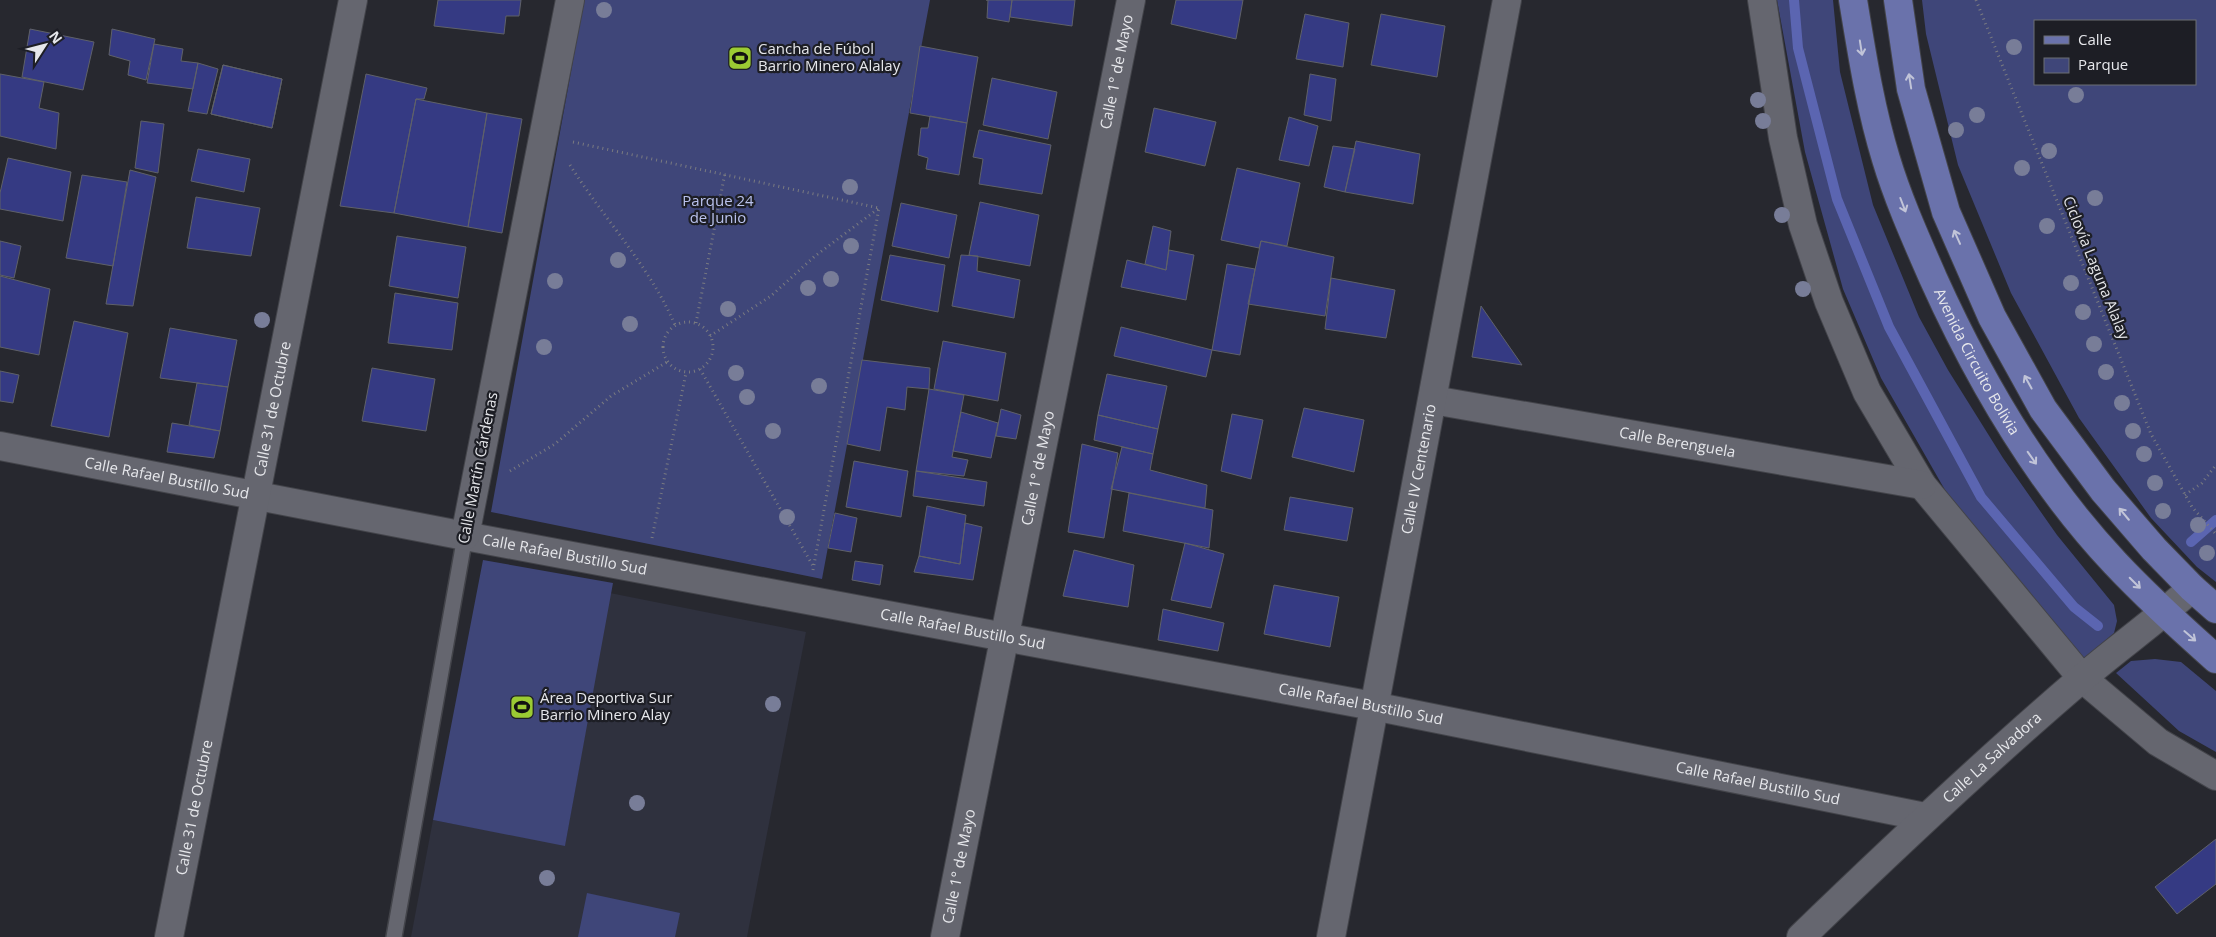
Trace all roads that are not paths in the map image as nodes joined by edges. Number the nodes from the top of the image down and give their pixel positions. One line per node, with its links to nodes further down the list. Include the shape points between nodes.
1 (353, 0): 11 (street, Calle 31 de Octubre)
2 (570, 0): 12 (street, Calle Martín Cárdenas, via 551,137)
3 (1131, 0): 16 (street, Calle 1° de Mayo)
4 (1507, 0): 8 (street, Calle IV Centenario)
5 (1762, 0): 10 (street, via 1783,138 1803,225 1826,294 1867,392)
6 (1854, 0): 15 (main road, Avenida Circuito Bolivia, one-way to 15, via 1867,85 1886,160 1918,246 1957,332 2008,422 2058,494 2114,562)
7 (1898, 0): 13 (main road, one-way to 7, via 2103,490 2043,409 1992,317 1946,212 1911,89)
8 (1433, 400): 10 (street, Calle Berenguela); 19 (street, Calle IV Centenario)
9 (0, 446): 11 (street, Calle Rafael Bustillo Sud)
10 (1922, 484): 18 (street)
11 (256, 494): 12 (street, Calle Rafael Bustillo Sud); 22 (street, Calle 31 de Octubre)
12 (465, 536): 16 (street, Calle Rafael Bustillo Sud); 23 (lane, Calle Martín Cárdenas)
13 (2192, 588): 14 (main road); 15 (street, Calle La Salvadora)
14 (2216, 609)
15 (2165, 614): 17 (main road, Avenida Circuito Bolivia, one-way to 17); 18 (street, Calle La Salvadora)
16 (1005, 636): 19 (street, Calle Rafael Bustillo Sud); 24 (street, Calle 1° de Mayo)
17 (2216, 659)
18 (2082, 678): 20 (street, via 2158,742); 21 (street, Calle La Salvadora)
19 (1373, 706): 21 (street, Calle Rafael Bustillo Sud); 25 (street, Calle IV Centenario)
20 (2216, 776)
21 (1925, 817): 26 (street, Calle La Salvadora)
22 (169, 937)
23 (394, 937)
24 (944, 937)
25 (1331, 937)
26 (1802, 937)

